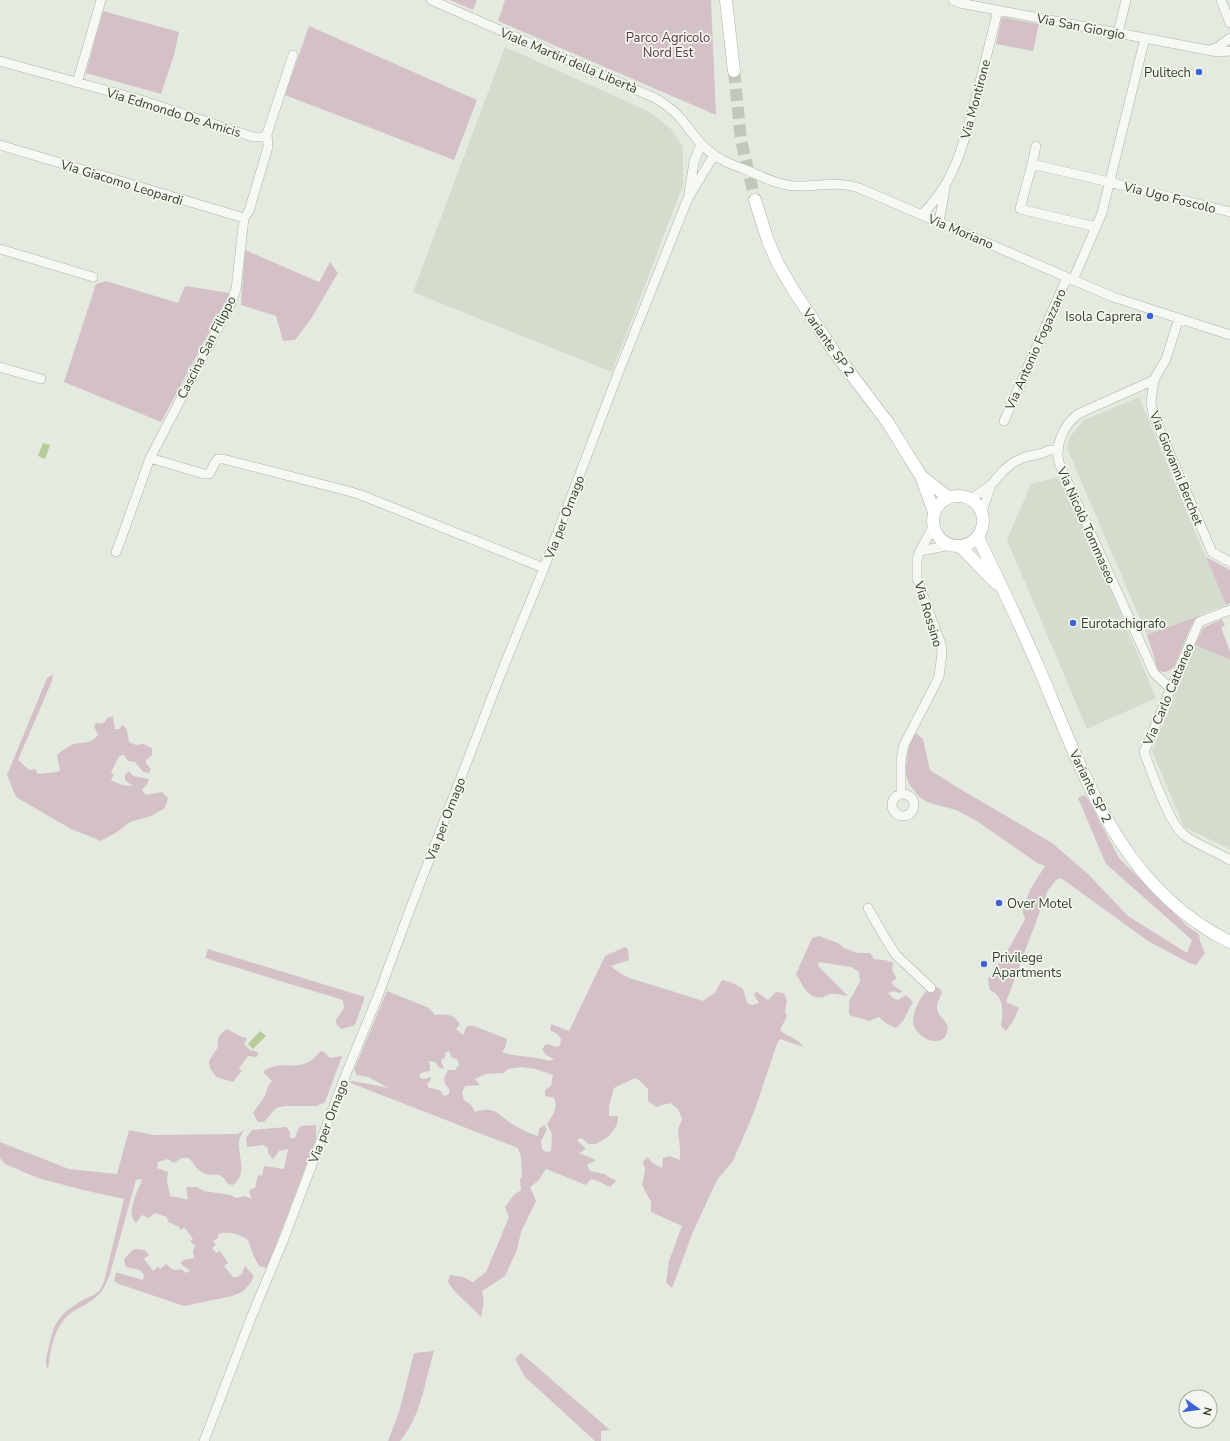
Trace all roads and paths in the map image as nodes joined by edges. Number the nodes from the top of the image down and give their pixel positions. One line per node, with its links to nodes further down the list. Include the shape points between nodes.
1 (101, 0): 18 (street)
2 (431, 0): 20 (street, Viale Martiri della Libertà, via 655,98 676,113)
3 (726, 0): 17 (main road)
4 (954, 0): 7 (street, Via San Giorgio)
5 (1126, 0): 9 (street)
6 (1221, 0): 8 (street)
7 (998, 10): 9 (street, Via San Giorgio); 26 (street, Via Montirone, via 964,143)
8 (1230, 23)
9 (1118, 33): 10 (street, Via San Giorgio)
10 (1145, 38): 13 (street, Via San Giorgio); 25 (street, Via Ugo Foscolo)
11 (1230, 38): 13 (street)
12 (1230, 50): 13 (street, Via San Giorgio)
13 (1214, 51): 15 (street, Via San Giorgio)
14 (292, 55): 19 (street)
15 (1230, 56)
16 (0, 61): 18 (street, Via Edmondo De Amicis)
17 (734, 71)
18 (77, 83): 19 (street, Via Edmondo De Amicis, via 141,100 253,137 263,137)
19 (266, 134): 31 (street, Cascina San Filippo, via 268,148 249,211)
20 (698, 140): 23 (street, Via Moriano); 27 (street, Via per Ornago)
21 (0, 145): 31 (street, Via Giacomo Leopardi)
22 (1036, 146): 24 (street)
23 (715, 156): 27 (street, Via per Ornago); 30 (street, Via Moriano, via 772,181 790,185 832,183 855,187)
24 (1032, 164): 25 (street, Via Ugo Foscolo); 33 (street, via 1020,209)
25 (1109, 182): 29 (street, Via Ugo Foscolo); 33 (street, Via Ugo Foscolo)
26 (946, 185): 30 (street); 32 (street)
27 (688, 198): 57 (street, Via per Ornago)
28 (755, 200): 45 (main road, Variante SP 2, via 772,250 794,291 888,423)
29 (1230, 212)
30 (921, 214): 32 (street, Via Moriano)
31 (244, 218): 44 (street, Cascina San Filippo, via 236,289 232,301)
32 (939, 222): 36 (street, Via Moriano)
33 (1096, 227): 36 (street, Via Ugo Foscolo)
34 (0, 250): 35 (street)
35 (93, 277)
36 (1070, 279): 37 (street, Via Moriano, via 1113,297); 42 (street, Via Antonio Fogazzaro, via 1065,282)
37 (1177, 317): 38 (street, Via Moriano); 41 (street)
38 (1230, 335)
39 (0, 367): 40 (street)
40 (41, 379)
41 (1154, 380): 43 (street, Via Nicolò Tommaseo, via 1078,414 1065,429); 56 (street, Via Giovanni Berchet, via 1151,402 1153,414 1212,552)
42 (1004, 421)
43 (1057, 451): 46 (street, via 1049,450 1014,462); 60 (street, Via Nicolò Tommaseo, via 1058,463 1154,673)
44 (150, 458): 55 (street, Cascina San Filippo); 57 (street, via 204,474 209,474 214,462 223,459 344,490)
45 (921, 476): 47 (main road, Variante SP 2); 49 (main road, Variante SP 2)
46 (991, 485): 48 (street); 50 (street)
47 (948, 497): 48 (main road, via 960,495); 49 (main road)
48 (971, 499): 50 (main road)
49 (934, 512): 51 (main road, Variante SP 2)
50 (982, 512): 52 (main road, via 983,525)
51 (933, 527): 53 (main road, Variante SP 2, via 938,537); 54 (street, Via Rossino)
52 (978, 536): 53 (main road, via 973,541); 58 (main road, Variante SP 2)
53 (955, 546): 54 (street); 58 (main road, Variante SP 2)
54 (920, 550): 61 (street, Via Rossino, via 917,577 942,652 939,677 904,745 901,760)
55 (116, 552)
56 (1230, 562)
57 (544, 568): 66 (street, Via per Ornago)
58 (1004, 591): 64 (main road, Variante SP 2, via 1108,823 1146,877 1178,907)
59 (1230, 610): 60 (street, Via Carlo Cattaneo, via 1199,622)
60 (1170, 688): 62 (street, Via Carlo Cattaneo, via 1144,752 1172,820 1183,834)
61 (901, 794)
62 (1230, 860)
63 (868, 908): 65 (street, via 896,955)
64 (1225, 939)
65 (931, 988)
66 (204, 1441)

